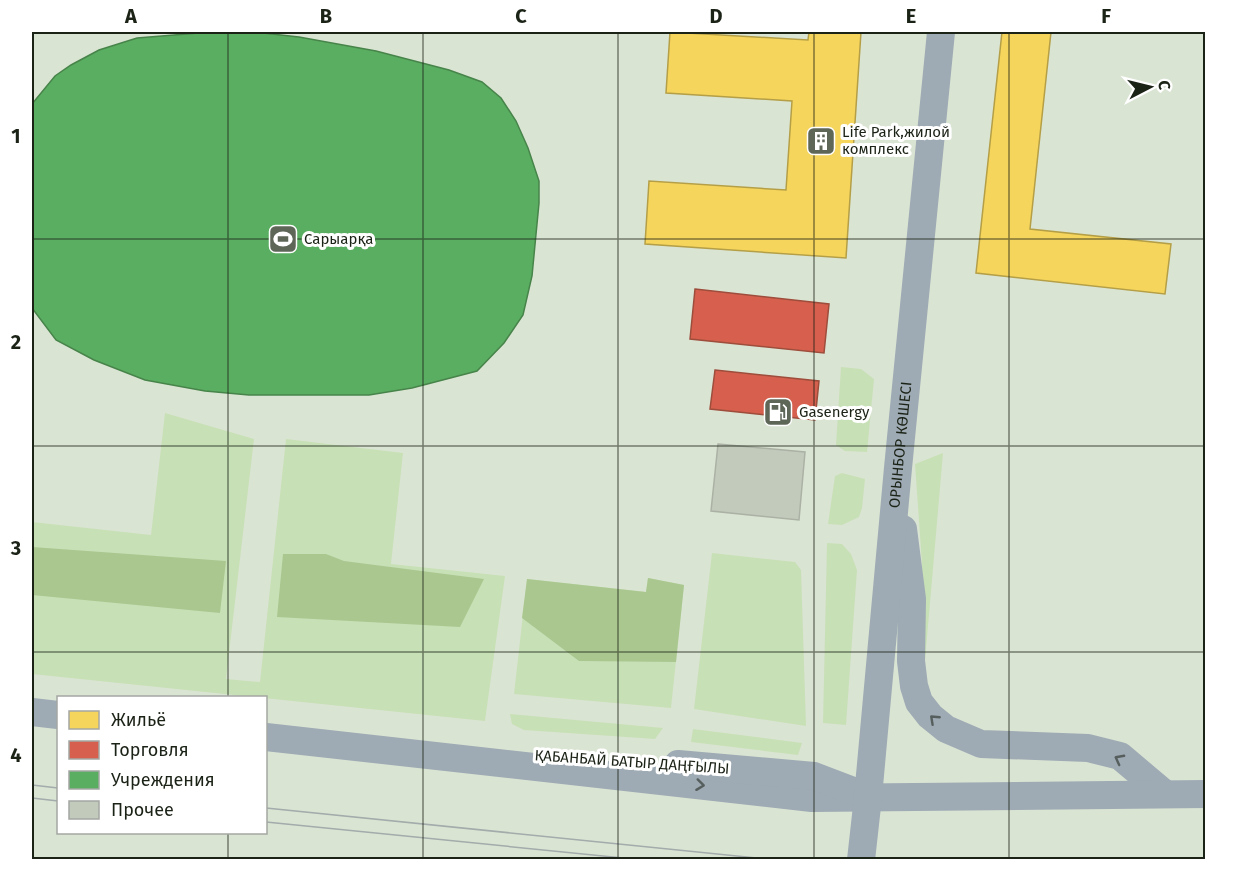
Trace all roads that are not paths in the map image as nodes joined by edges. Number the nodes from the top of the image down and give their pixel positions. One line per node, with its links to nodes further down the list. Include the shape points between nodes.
1 (941, 32): 2 (main road, ОРЫНБОР КӨШЕСІ)
2 (897, 480): 6 (main road, one-way to 2, via 1120,756 1088,748 981,744 946,729 930,716 919,702 914,686 911,590); 8 (main road, ОРЫНБОР КӨШЕСІ)
3 (32, 712): 4 (main road)
4 (57, 715)
5 (267, 736): 8 (main road, ҚАБАНБАЙ БАТЫР ДАҢҒЫЛЫ, via 812,798)
6 (1165, 794): 7 (main road, ҚАБАНБАЙ БАТЫР ДАҢҒЫЛЫ); 8 (main road, ҚАБАНБАЙ БАТЫР ДАҢҒЫЛЫ)
7 (1206, 794)
8 (868, 797): 9 (main road, ОРЫНБОР КӨШЕСІ)
9 (861, 860)

